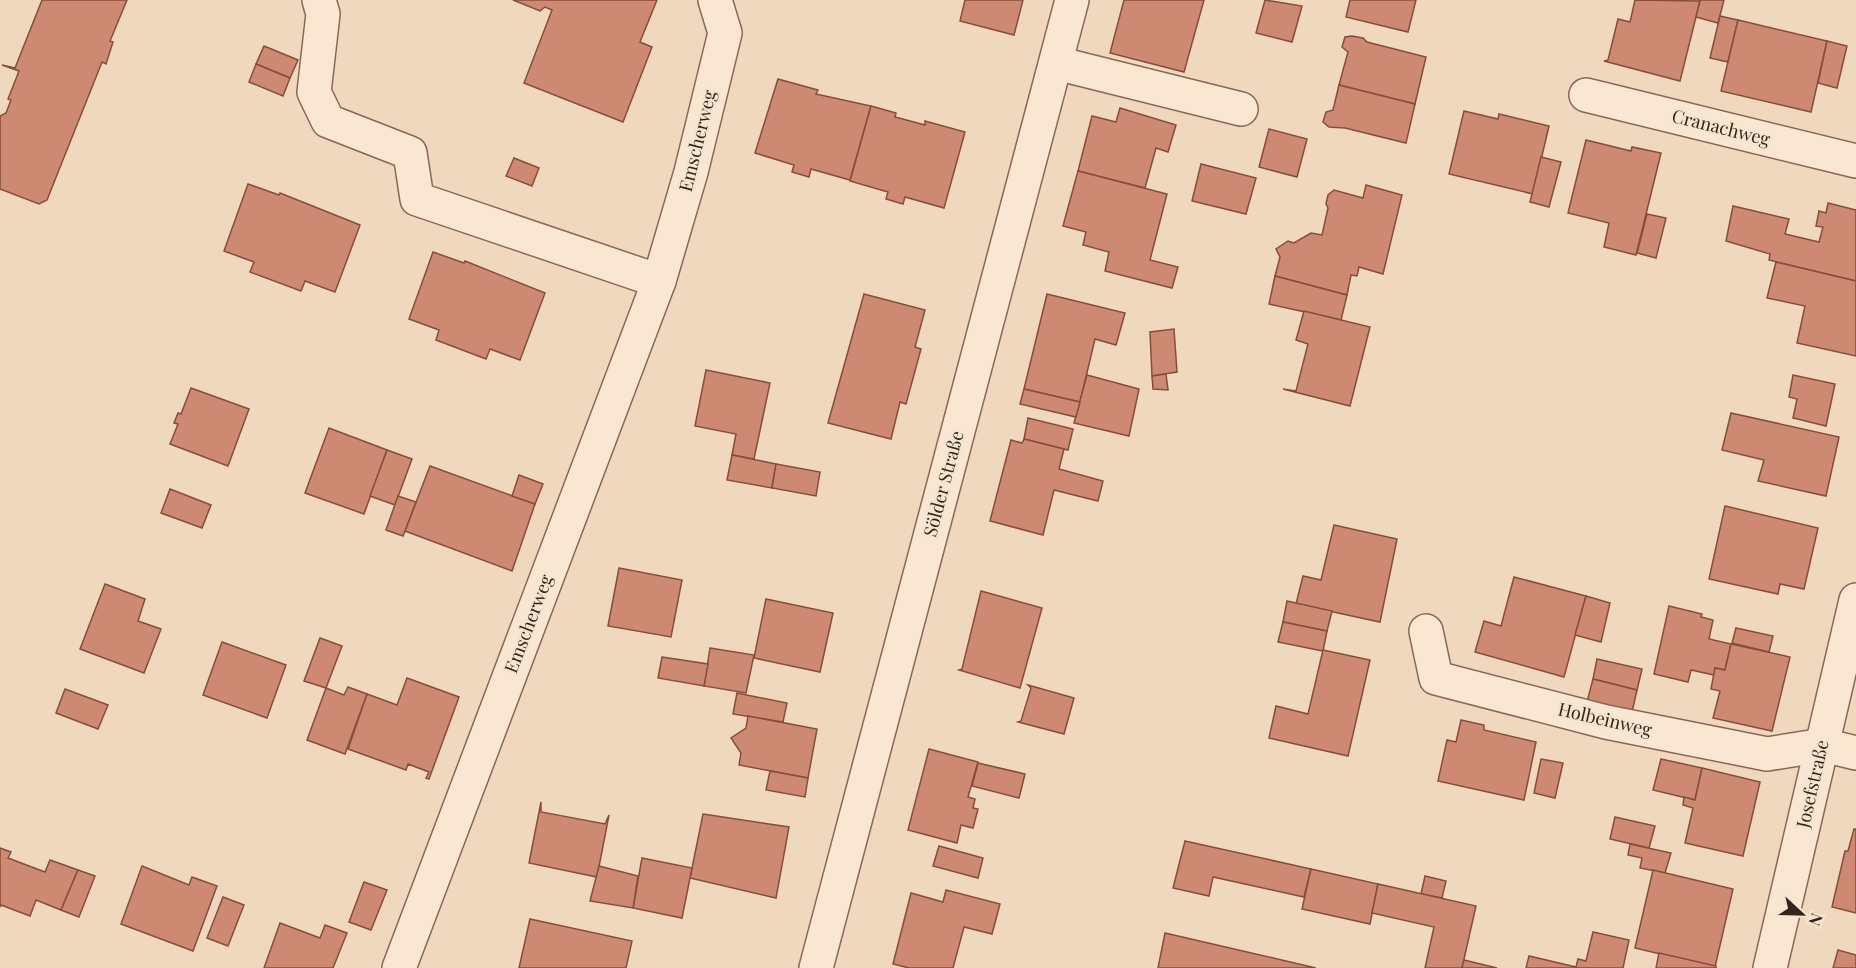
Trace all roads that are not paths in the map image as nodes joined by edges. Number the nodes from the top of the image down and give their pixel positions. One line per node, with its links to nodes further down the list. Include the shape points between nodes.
1 (319, 0): 8 (street, via 324,14 314,92 323,111 328,121 410,153 417,199)
2 (715, 0): 8 (street, Emscherweg, via 725,33)
3 (1072, 0): 4 (street, Sölder Straße)
4 (1056, 63): 6 (street); 14 (street, Sölder Straße)
5 (1586, 94): 7 (street, Cranachweg)
6 (1241, 109)
7 (1856, 161)
8 (659, 281): 13 (street, Emscherweg)
9 (1856, 600): 11 (street, Josefstraße)
10 (1426, 631): 11 (street, Holbeinweg, via 1436,678 1606,722 1767,754)
11 (1823, 745): 12 (street); 15 (street, Josefstraße)
12 (1856, 753)
13 (399, 968)
14 (816, 968)
15 (1770, 968)

